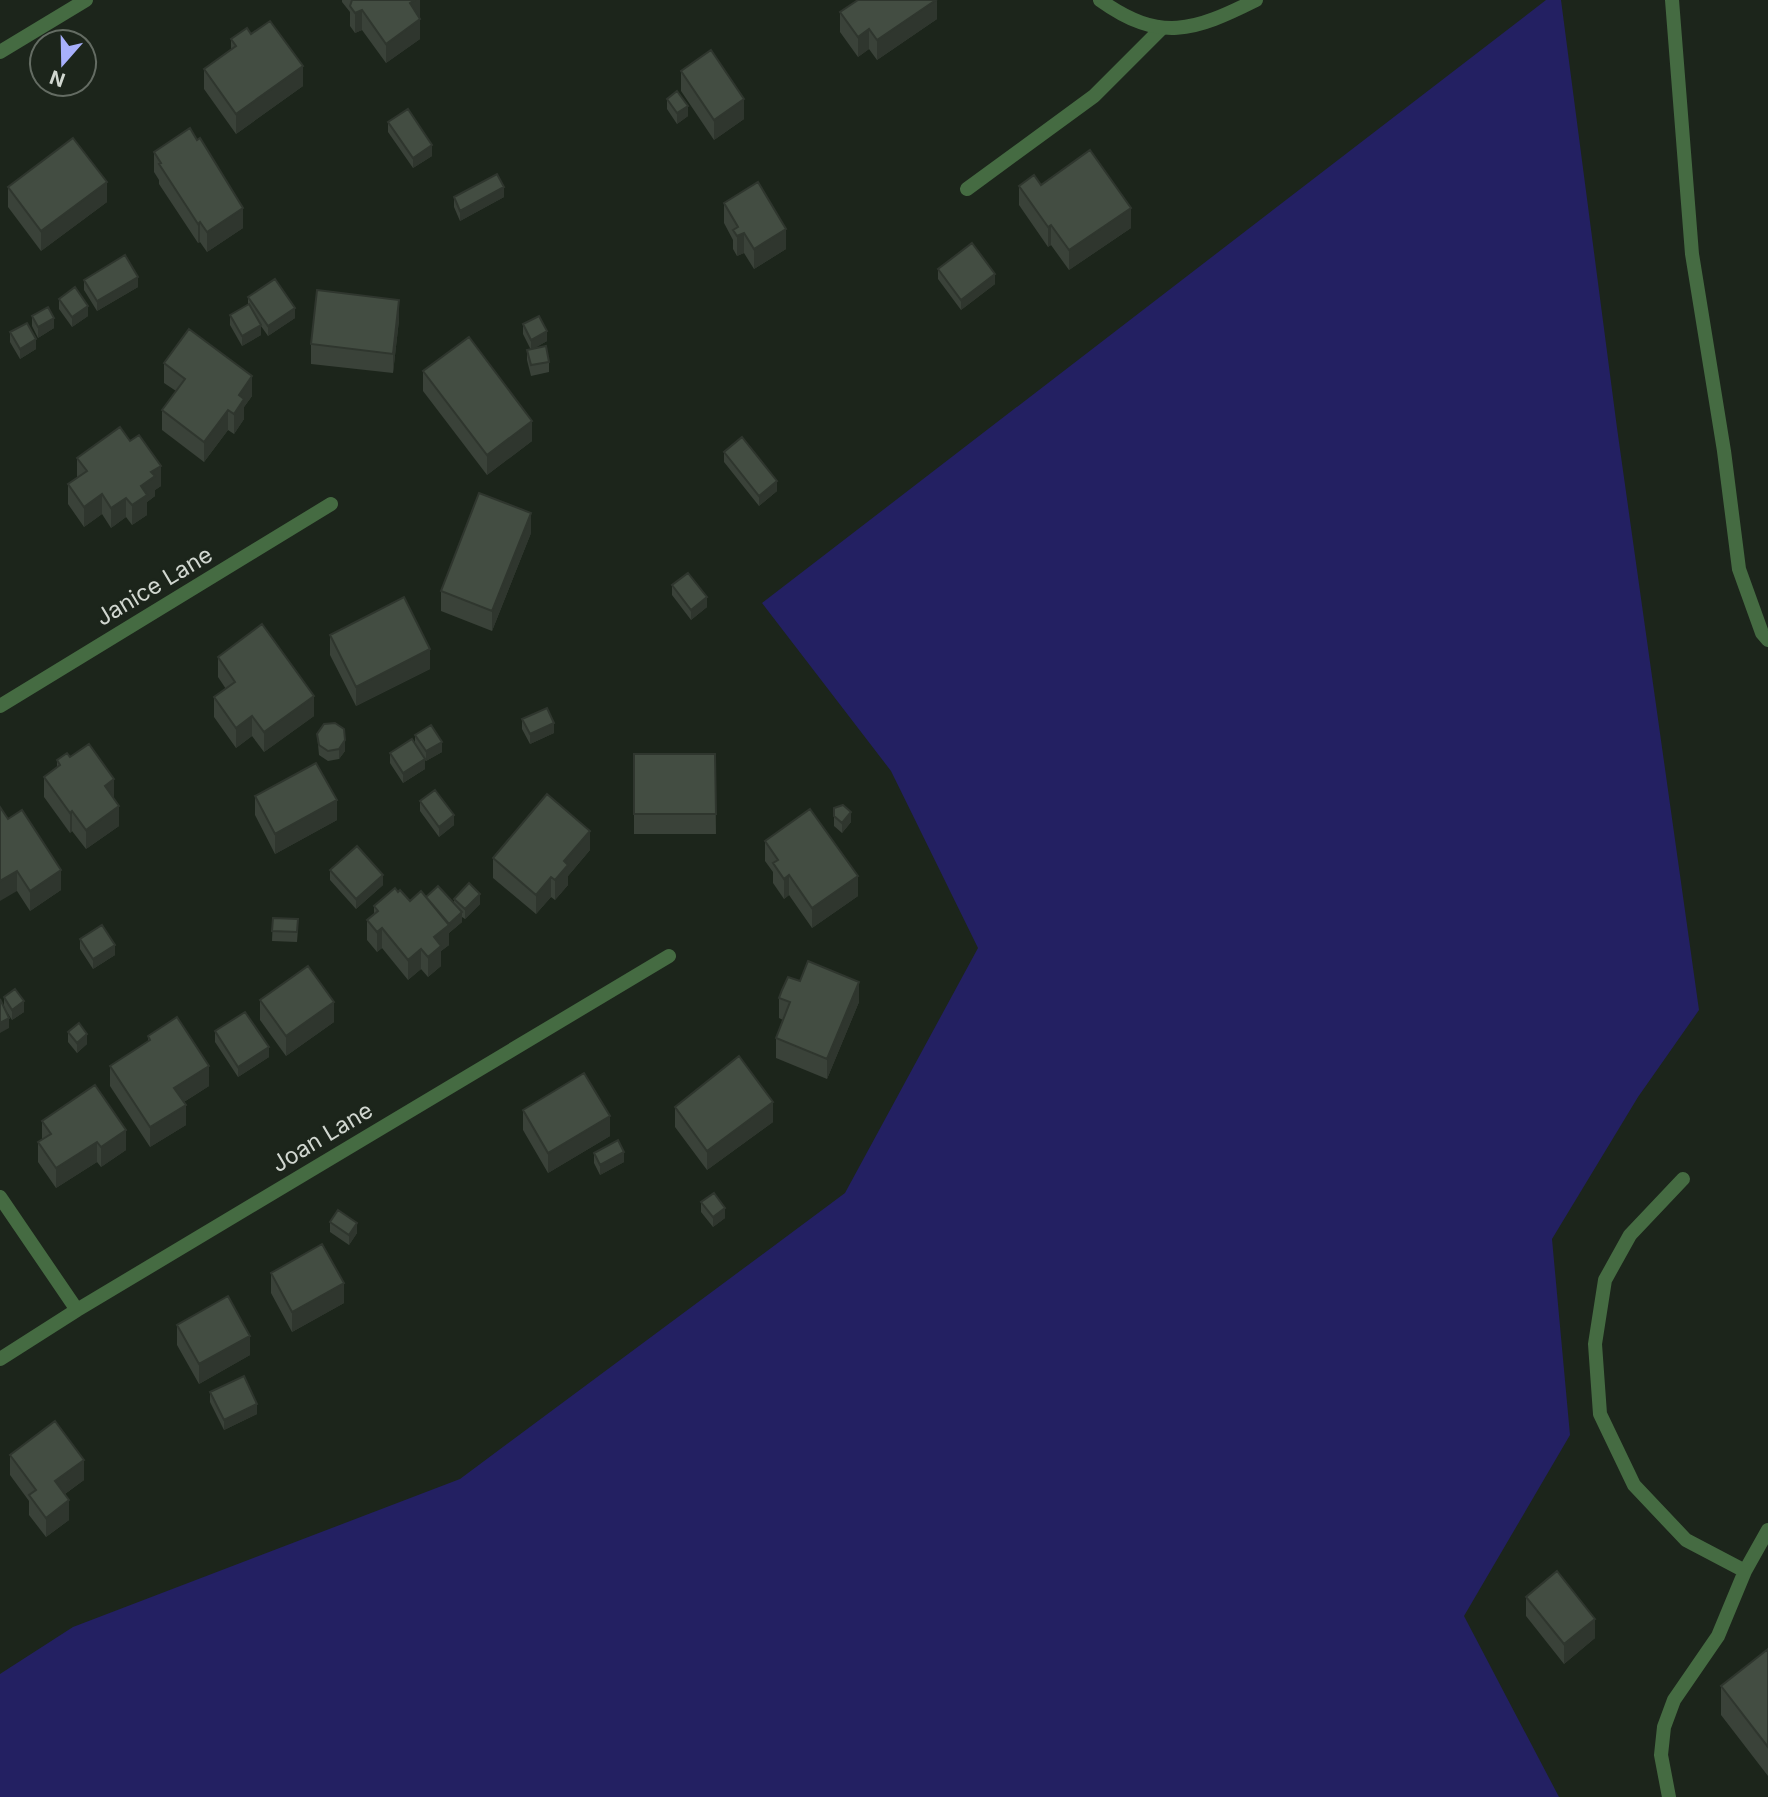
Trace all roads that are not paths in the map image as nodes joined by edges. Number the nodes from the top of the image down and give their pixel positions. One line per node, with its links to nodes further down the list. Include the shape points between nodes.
1 (86, 0): 6 (street)
2 (1100, 0): 5 (street, via 1131,19)
3 (1256, 0): 5 (street, via 1192,27)
4 (1672, 0): 9 (street, via 1692,254 1724,450 1733,537 1739,569)
5 (1163, 27): 7 (street, via 1094,96)
6 (0, 52)
7 (967, 189)
8 (331, 504): 10 (street, Janice Lane)
9 (1768, 640)
10 (0, 706)
11 (669, 956): 14 (street, Joan Lane)
12 (1683, 1179): 17 (street, via 1630,1235 1605,1280 1595,1344 1600,1414 1634,1485 1686,1540)
13 (0, 1197): 14 (street)
14 (77, 1310): 15 (street, Joan Lane)
15 (0, 1359)
16 (1768, 1530): 17 (street)
17 (1745, 1572): 18 (street, via 1718,1636 1674,1700 1664,1727 1661,1755)
18 (1669, 1797)

